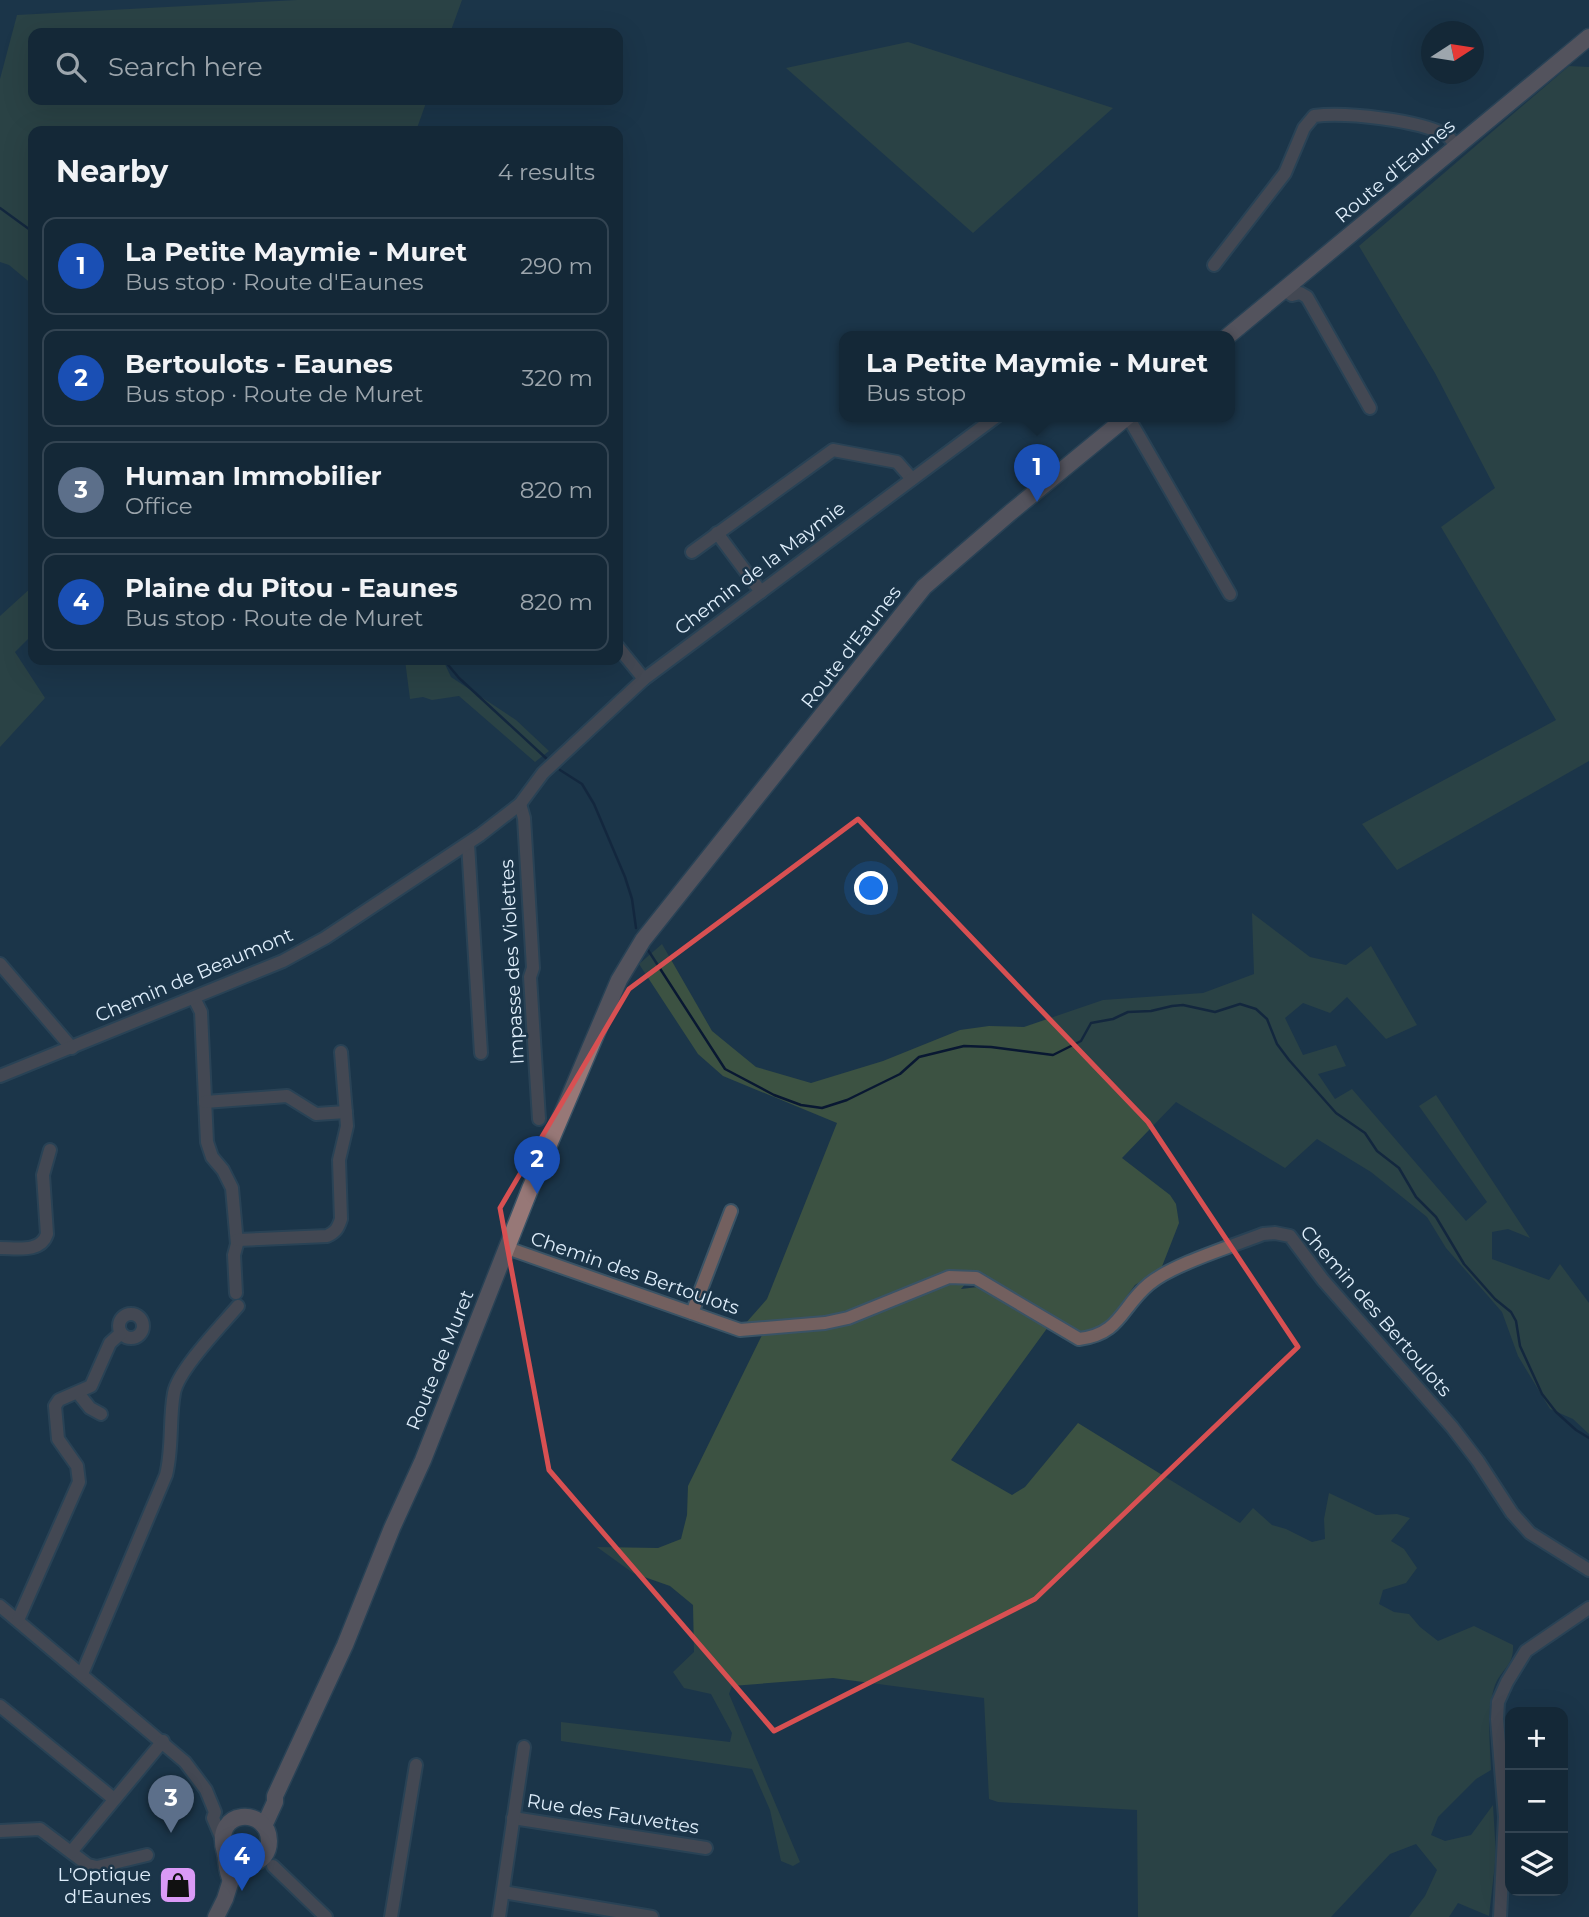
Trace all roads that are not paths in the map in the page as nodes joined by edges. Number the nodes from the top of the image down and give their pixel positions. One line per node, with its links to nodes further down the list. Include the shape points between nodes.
1 (1589, 37): 2 (main road, Route d'Eaunes)
2 (1457, 147): 3 (street, via 1448,136 1402,122 1314,116 1285,173); 4 (main road, Route d'Eaunes)
3 (1214, 265)
4 (1285, 290): 5 (main road, Route d'Eaunes); 6 (street, via 1307,297)
5 (1234, 331)
6 (1370, 408)
7 (989, 422): 10 (street, Chemin de la Maymie)
8 (1122, 422): 20 (main road, Route d'Eaunes, via 924,587)
9 (1131, 422): 14 (street)
10 (912, 479): 11 (street, via 897,462 839,450 828,453); 13 (street, Chemin de la Maymie)
11 (717, 534): 12 (street); 13 (street)
12 (692, 552)
13 (761, 592): 16 (street, Chemin de la Maymie)
14 (1230, 594)
15 (623, 653): 16 (street)
16 (643, 679): 17 (street, Chemin de la Maymie)
17 (555, 761): 18 (street, Chemin de Beaumont)
18 (520, 804): 19 (street, Chemin de Beaumont); 29 (street, Impasse des Violettes, via 526,845)
19 (468, 844): 22 (street, Chemin de Beaumont, via 314,944); 25 (street)
20 (643, 940): 34 (main road, Route de Muret, via 619,979)
21 (0, 964): 23 (street)
22 (194, 998): 23 (street, Chemin de Beaumont); 27 (street, via 201,1012)
23 (72, 1048): 26 (street, Chemin de Beaumont)
24 (341, 1052): 28 (street)
25 (481, 1053)
26 (0, 1076)
27 (205, 1102): 28 (street, via 287,1096 313,1113); 32 (street, via 209,1149 232,1188)
28 (346, 1112): 32 (street, via 339,1160 341,1219 334,1233)
29 (539, 1119)
30 (50, 1150): 33 (street, via 43,1175 45,1241 36,1247)
31 (731, 1211): 35 (street)
32 (237, 1240): 43 (street, via 237,1299 174,1391 166,1475)
33 (0, 1248)
34 (507, 1248): 35 (street, Chemin des Bertoulots); 48 (main road, Route de Muret, via 345,1645)
35 (692, 1313): 39 (street, Chemin des Bertoulots, via 740,1330 825,1323 958,1276 976,1278 1079,1339 1107,1332 1149,1283 1186,1264 1263,1234 1290,1236 1451,1427 1512,1513 1530,1533)
36 (121, 1333): 37 (street, via 110,1343 94,1382)
37 (78, 1393): 38 (street); 42 (street, via 55,1406 58,1439 76,1466 79,1482)
38 (101, 1414)
39 (1589, 1570)
40 (1589, 1608): 68 (street, via 1526,1651 1498,1702 1505,1817)
41 (1, 1609): 42 (street)
42 (18, 1620): 43 (street)
43 (82, 1674): 45 (street)
44 (0, 1706): 49 (street)
45 (163, 1741): 49 (street); 50 (street, via 196,1774)
46 (524, 1747): 52 (street)
47 (416, 1765): 65 (street)
48 (275, 1796): 51 (main road); 53 (main road, Route de Muret)
49 (114, 1799): 57 (street)
50 (215, 1812): 51 (street); 55 (street)
51 (241, 1818): 53 (main road); 55 (main road, via 228,1824)
52 (513, 1818): 56 (street, Rue des Fauvettes); 62 (street)
53 (264, 1826): 60 (main road, via 269,1838)
54 (0, 1831): 57 (street, via 40,1829)
55 (221, 1837): 58 (main road)
56 (706, 1848)
57 (71, 1852): 59 (street, via 82,1863 97,1867)
58 (225, 1854): 60 (main road, via 237,1863); 61 (main road)
59 (146, 1856)
60 (260, 1861): 61 (main road); 64 (street)
61 (231, 1880): 63 (main road)
62 (503, 1892): 66 (street); 67 (street)
63 (216, 1917)
64 (326, 1917)
65 (391, 1917)
66 (499, 1917)
67 (652, 1917)
68 (1500, 1917)

